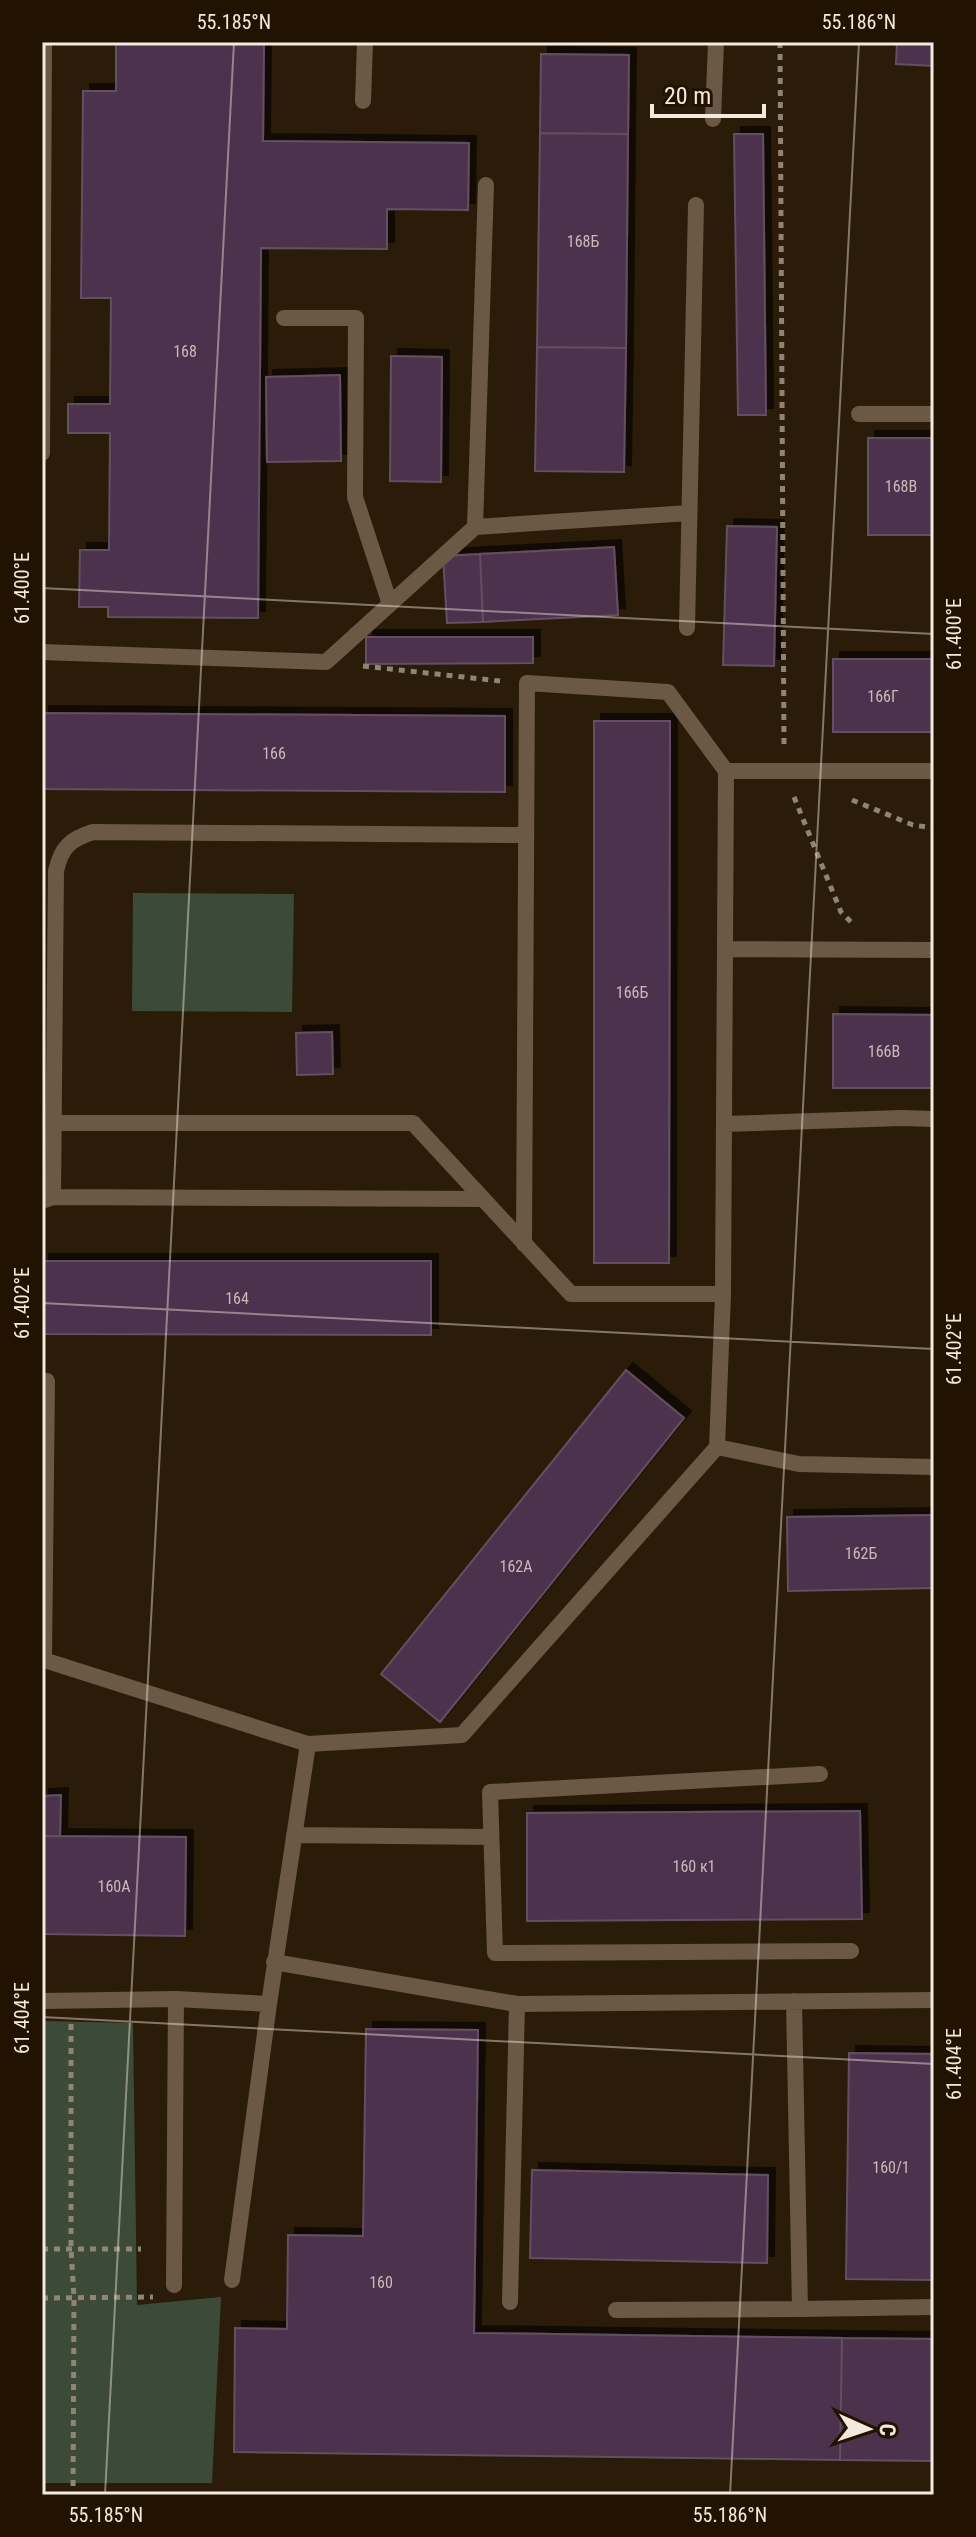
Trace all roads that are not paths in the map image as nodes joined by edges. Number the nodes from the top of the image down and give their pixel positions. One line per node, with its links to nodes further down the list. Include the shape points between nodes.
1 (44, 42): 11 (lane)
2 (365, 42): 4 (lane)
3 (716, 42): 5 (lane)
4 (363, 101)
5 (713, 119)
6 (486, 185): 13 (lane)
7 (696, 205): 12 (lane)
8 (284, 318): 14 (lane, via 356,318 355,497)
9 (859, 414): 10 (lane)
10 (934, 414)
11 (42, 453)
12 (689, 513): 13 (lane); 15 (lane)
13 (475, 527): 14 (lane)
14 (390, 604): 16 (lane, via 326,662)
15 (687, 628)
16 (42, 652)
17 (726, 771): 18 (lane); 19 (lane, via 668,692 527,683); 20 (lane)
18 (934, 771)
19 (526, 835): 23 (lane, via 93,832 75,837 59,857 56,871); 27 (lane)
20 (725, 949): 21 (lane); 24 (lane)
21 (934, 950)
22 (934, 1119): 24 (lane)
23 (54, 1123): 25 (lane); 26 (lane, via 413,1123)
24 (724, 1124): 28 (lane)
25 (48, 1199): 26 (lane)
26 (482, 1199): 27 (lane)
27 (524, 1244): 28 (lane, via 571,1294)
28 (723, 1294): 30 (lane)
29 (42, 1382): 32 (lane, via 47,1381 44,1660)
30 (717, 1447): 31 (lane, via 799,1464); 32 (lane, via 462,1735)
31 (934, 1467)
32 (308, 1744): 34 (lane)
33 (820, 1774): 35 (lane, via 490,1792)
34 (294, 1835): 35 (lane); 37 (lane)
35 (491, 1837): 36 (lane, via 495,1953)
36 (851, 1951)
37 (274, 1962): 42 (lane); 43 (lane)
38 (176, 1999): 40 (lane); 42 (lane); 45 (lane)
39 (934, 2000): 41 (lane)
40 (42, 2001)
41 (794, 2001): 43 (lane); 48 (lane)
42 (269, 2004): 44 (lane)
43 (517, 2004): 46 (lane)
44 (232, 2280)
45 (168, 2291)
46 (510, 2302)
47 (934, 2307): 48 (lane)
48 (800, 2309): 49 (lane)
49 (616, 2310)

